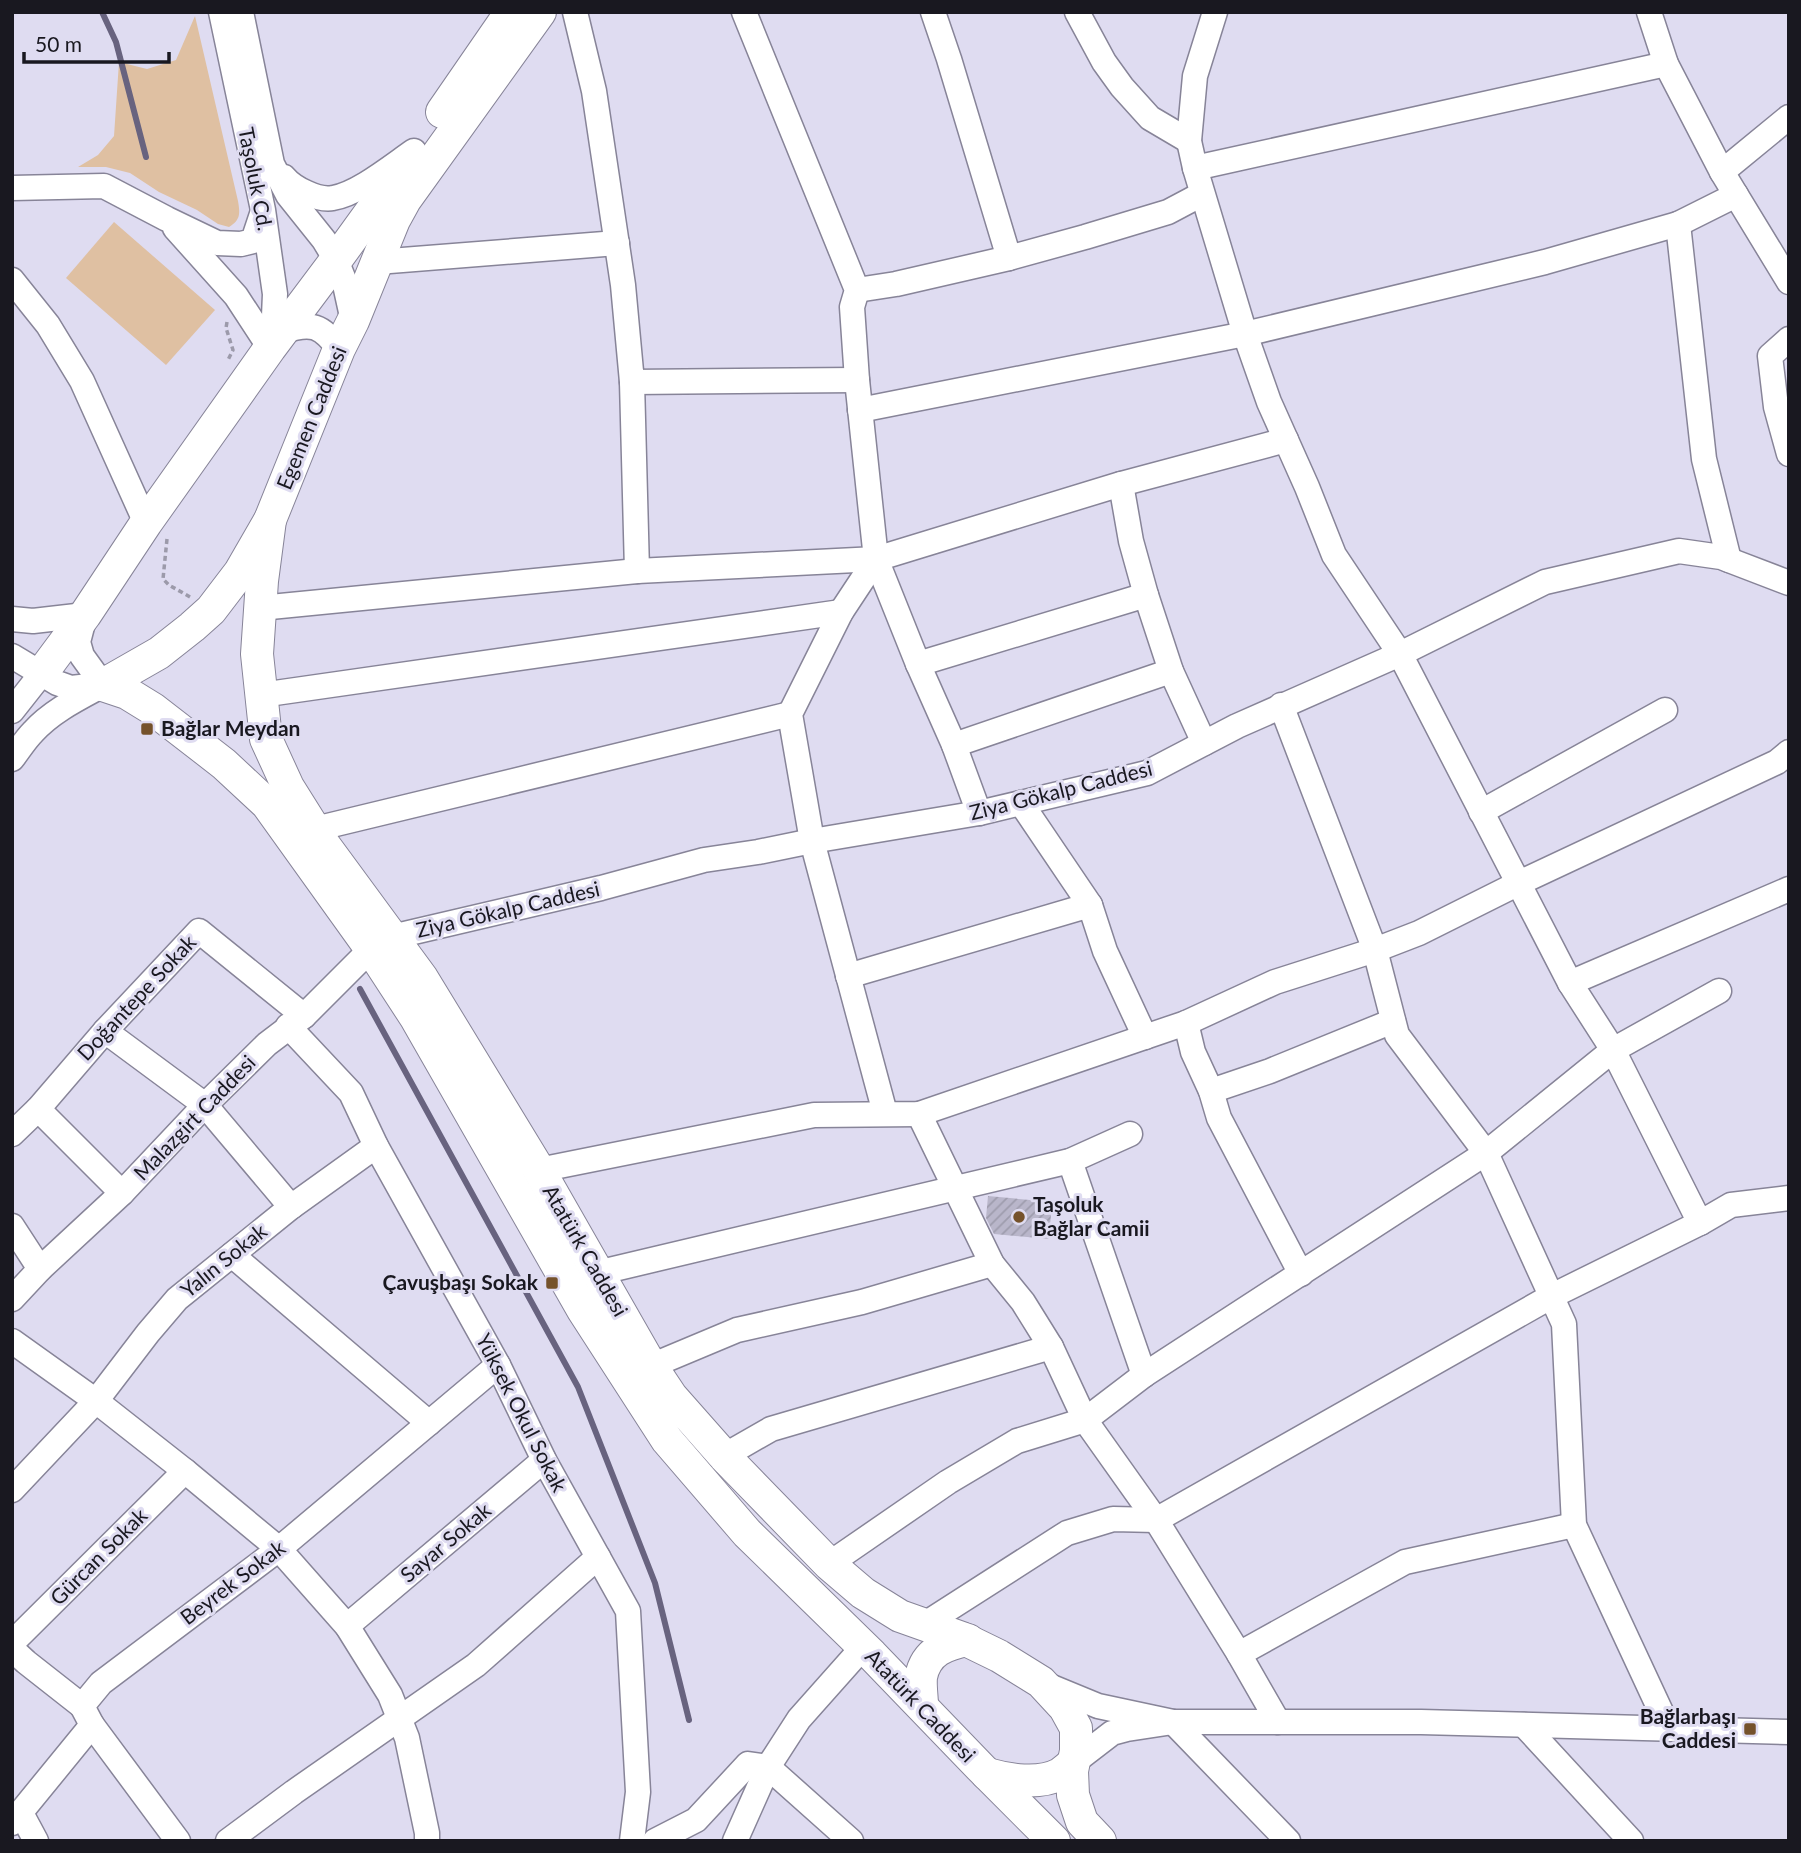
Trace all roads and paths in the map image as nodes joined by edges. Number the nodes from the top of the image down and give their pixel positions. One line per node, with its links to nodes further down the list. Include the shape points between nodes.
1 (221, 12): 21 (street, Taşoluk Cd.)
2 (242, 12): 15 (street, Taşoluk Cd.)
3 (511, 12): 14 (main road)
4 (540, 12): 27 (main road, Egemen Caddesi, via 405,200)
5 (575, 12): 24 (street, via 594,91)
6 (744, 12): 30 (street)
7 (933, 12): 25 (street)
8 (1077, 12): 13 (street, via 1122,88 1150,118)
9 (1215, 12): 13 (street, via 1195,76)
10 (1649, 12): 11 (street)
11 (1666, 64): 16 (street); 17 (street)
12 (1789, 117): 17 (street)
13 (1189, 141): 16 (street)
14 (414, 151): 15 (street, via 358,188 331,199 308,194 288,182); 26 (main road)
15 (272, 163): 26 (street, Taşoluk Cd., via 288,195)
16 (1195, 168): 19 (street)
17 (1722, 172): 20 (street)
18 (12, 188): 22 (street, via 104,186)
19 (1202, 194): 25 (street, via 1168,212); 33 (street)
20 (1736, 195): 23 (street); 29 (street)
21 (263, 209): 22 (street, via 253,241 241,244 217,243); 34 (street, Taşoluk Cd.)
22 (167, 219): 34 (street)
23 (1678, 224): 33 (street); 47 (street, via 1704,459)
24 (617, 243): 27 (street); 39 (street)
25 (1009, 258): 30 (street)
26 (336, 260): 32 (street, Taşoluk Cd.); 34 (main road)
27 (377, 262): 32 (main road, Egemen Caddesi)
28 (12, 280): 45 (street, via 48,325 82,381)
29 (1789, 282)
30 (857, 290): 38 (street, via 852,307)
31 (227, 319): 37 (path, via 233,350)
32 (353, 321): 36 (main road, Egemen Caddesi)
33 (1245, 334): 40 (street); 41 (street)
34 (277, 339): 36 (street, via 300,326 317,327); 45 (main road)
35 (1789, 339): 42 (street, via 1770,356 1776,407)
36 (339, 349): 44 (main road, Egemen Caddesi)
37 (223, 367)
38 (857, 380): 39 (street); 40 (street)
39 (632, 382): 48 (street)
40 (860, 410): 46 (street)
41 (1286, 440): 43 (street); 56 (street, via 1334,555)
42 (1789, 454)
43 (1121, 484): 46 (street); 50 (street)
44 (270, 520): 52 (main road, Atatürk Caddesi); 61 (main road, Egemen Caddesi, via 212,610 159,653)
45 (156, 530): 51 (path, via 163,579); 54 (main road)
46 (876, 559): 48 (street); 53 (street); 58 (street)
47 (1729, 560): 49 (street, Ziya Gökalp Caddesi); 56 (street, Ziya Gökalp Caddesi, via 1679,551 1545,582)
48 (637, 571): 52 (street)
49 (1789, 583)
50 (1146, 595): 58 (street); 59 (street)
51 (190, 597)
52 (260, 608): 62 (main road, Atatürk Caddesi, via 257,654)
53 (841, 611): 62 (street); 66 (street)
54 (85, 615): 55 (street); 60 (main road); 61 (street, via 78,642 82,656)
55 (12, 619)
56 (1400, 654): 63 (street, Ziya Gökalp Caddesi); 72 (street)
57 (12, 656): 60 (street)
58 (918, 664): 68 (street)
59 (1171, 671): 67 (street); 68 (street)
60 (42, 673): 61 (street, via 71,688); 64 (street)
61 (103, 685): 70 (street, Egemen Caddesi, via 45,721); 79 (main road, Atatürk Caddesi, via 153,709 224,764 267,804)
62 (261, 695): 74 (main road, Atatürk Caddesi, via 266,739 288,787)
63 (1281, 705): 67 (street, Ziya Gökalp Caddesi); 80 (street)
64 (13, 707)
65 (1665, 710): 72 (street)
66 (790, 714): 74 (street); 75 (street)
67 (1205, 743): 71 (street, Ziya Gökalp Caddesi, via 1147,773)
68 (954, 745): 73 (street)
69 (1789, 752): 76 (street)
70 (12, 759)
71 (1021, 803): 73 (street, Ziya Gökalp Caddesi); 78 (street)
72 (1481, 812): 76 (street)
73 (979, 813): 75 (street, Ziya Gökalp Caddesi)
74 (315, 829): 79 (main road, Atatürk Caddesi)
75 (812, 841): 79 (street, Ziya Gökalp Caddesi, via 705,860); 81 (street)
76 (1519, 883): 80 (street); 82 (street)
77 (1789, 889): 82 (street)
78 (1090, 905): 81 (street); 88 (street, via 1105,951)
79 (382, 943): 84 (street, Malazgirt Caddesi); 100 (main road, Atatürk Caddesi, via 422,978); 134 (main road, Atatürk Caddesi, via 416,1018 583,1310 667,1440 747,1533)
80 (1375, 950): 85 (street); 86 (street, via 1275,982)
81 (848, 976): 93 (street)
82 (1570, 983): 89 (street)
83 (1720, 991): 89 (street)
84 (296, 1021): 87 (street, Doğantepe Sokak, via 199,931); 91 (street, Malazgirt Caddesi); 97 (street, Yüksek Okul Sokak, via 351,1093)
85 (1393, 1021): 90 (street); 98 (street, via 1397,1035)
86 (1186, 1023): 88 (street); 90 (street)
87 (105, 1031): 91 (street); 92 (street, Doğantepe Sokak)
88 (1145, 1037): 94 (street)
89 (1613, 1050): 98 (street); 105 (street)
90 (1211, 1091): 111 (street, via 1219,1118)
91 (205, 1105): 102 (street, Malazgirt Caddesi); 104 (street)
92 (38, 1109): 95 (street, Doğantepe Sokak); 102 (street)
93 (885, 1113): 94 (street); 100 (street, via 814,1115)
94 (919, 1114): 101 (street)
95 (12, 1134)
96 (1130, 1135): 99 (street)
97 (376, 1146): 104 (street, Yalın Sokak); 116 (street, Yüksek Okul Sokak)
98 (1486, 1153): 111 (street); 112 (street)
99 (1070, 1161): 101 (street); 118 (street)
100 (539, 1170): 110 (main road, Atatürk Caddesi)
101 (954, 1188): 108 (street); 110 (street)
102 (122, 1193): 109 (street, Malazgirt Caddesi)
103 (1789, 1198): 105 (street, via 1731,1205)
104 (291, 1207): 107 (street, Yalın Sokak)
105 (1700, 1223): 112 (street)
106 (12, 1226): 109 (street)
107 (232, 1255): 119 (street, Yalın Sokak, via 177,1299); 121 (street)
108 (992, 1264): 115 (street); 117 (street, via 862,1302 737,1330)
109 (40, 1269): 113 (street, Malazgirt Caddesi)
110 (597, 1273): 117 (main road, Atatürk Caddesi)
111 (1301, 1274): 118 (street)
112 (1552, 1296): 126 (street); 127 (street, via 1564,1324)
113 (12, 1299)
114 (12, 1340): 119 (street)
115 (1051, 1347): 120 (street); 122 (street, via 771,1429)
116 (498, 1365): 121 (street, Beyrek Sokak); 123 (street, Yüksek Okul Sokak)
117 (651, 1366): 122 (main road, Atatürk Caddesi)
118 (1144, 1375): 120 (street)
119 (96, 1401): 124 (street); 125 (street, Yalın Sokak)
120 (1085, 1420): 126 (street); 130 (street, via 1017,1441)
121 (429, 1423): 128 (street, Beyrek Sokak)
122 (724, 1456): 130 (main road, Atatürk Caddesi)
123 (544, 1460): 129 (street, Yüksek Okul Sokak); 132 (street, Sayar Sokak)
124 (185, 1471): 128 (street); 136 (street, Gürcan Sokak)
125 (12, 1490)
126 (1156, 1520): 131 (street, via 1113,1519 1067,1533); 135 (street)
127 (1574, 1525): 135 (street, via 1405,1562); 144 (street)
128 (279, 1549): 132 (street); 139 (street, Beyrek Sokak, via 101,1683)
129 (598, 1557): 140 (street, via 476,1665); 155 (street, Yüksek Okul Sokak, via 628,1611 638,1792)
130 (829, 1564): 131 (main road, Atatürk Caddesi, via 873,1599)
131 (925, 1625): 133 (main road, Atatürk Caddesi)
132 (347, 1626): 140 (street)
133 (968, 1640): 137 (main road, Atatürk Caddesi); 138 (main road, via 947,1644 927,1662 921,1677)
134 (863, 1647): 138 (main road, Atatürk Caddesi); 147 (street, via 799,1719)
135 (1239, 1654): 142 (street)
136 (16, 1655): 139 (street)
137 (1041, 1682): 141 (street, via 1098,1706); 146 (main road, Atatürk Caddesi, via 1076,1728)
138 (922, 1706): 148 (main road, Atatürk Caddesi)
139 (87, 1716): 149 (street, Beyrek Sokak); 152 (street)
140 (400, 1719): 153 (street); 154 (street)
141 (1173, 1722): 142 (street); 146 (street, via 1112,1733); 161 (street)
142 (1278, 1722): 143 (street)
143 (1524, 1725): 144 (street); 150 (street)
144 (1669, 1729): 145 (street)
145 (1789, 1732)
146 (1073, 1763): 148 (main road, via 1046,1779); 160 (main road, Atatürk Caddesi, via 1073,1795 1082,1822)
147 (768, 1767): 156 (street, via 748,1764 696,1820); 157 (street); 158 (street)
148 (986, 1774): 159 (main road, Atatürk Caddesi)
149 (17, 1818): 151 (street)
150 (1626, 1839)
151 (36, 1841)
152 (178, 1841)
153 (228, 1841)
154 (427, 1841)
155 (632, 1841)
156 (655, 1841)
157 (735, 1841)
158 (851, 1841)
159 (1055, 1841)
160 (1100, 1841)
161 (1288, 1841)

